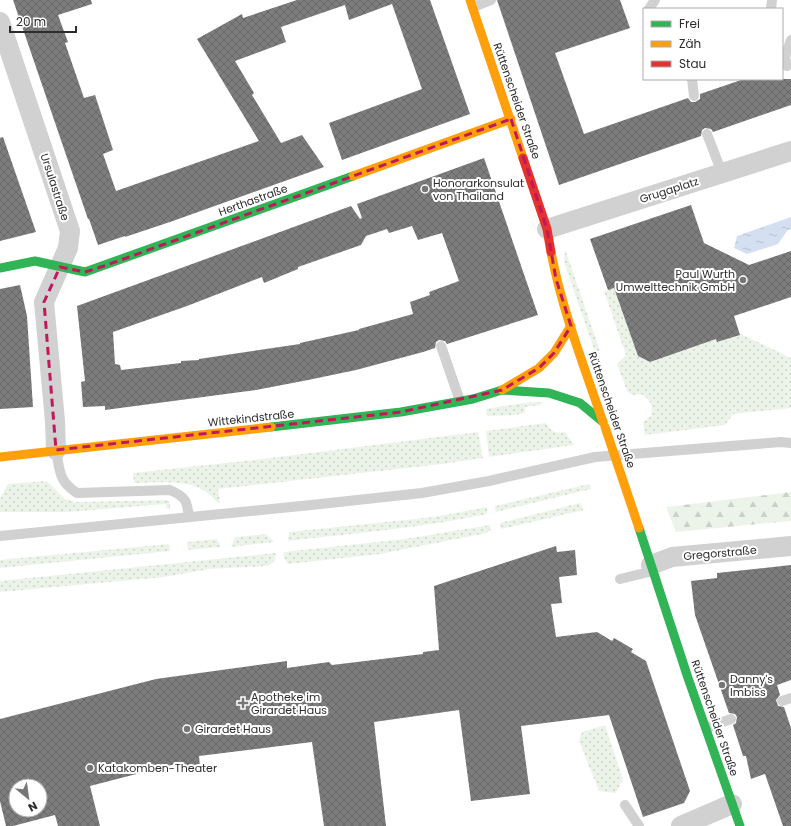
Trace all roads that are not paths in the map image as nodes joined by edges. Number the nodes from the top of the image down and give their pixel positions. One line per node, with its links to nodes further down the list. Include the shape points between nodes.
1 (491, 0): 2 (lane)
2 (472, 4): 8 (street, Rüttenscheider Straße)
3 (0, 22): 13 (street, Ursulastraße, via 70,231 68,248)
4 (791, 40): 5 (lane, via 785,57)
5 (787, 66)
6 (692, 80): 7 (lane)
7 (694, 96)
8 (511, 119): 12 (street, Rüttenscheider Straße); 13 (street, Herthastraße, via 85,272)
9 (707, 134): 11 (lane)
10 (791, 151): 11 (street, Grugaplatz)
11 (722, 173): 12 (street, Grugaplatz)
12 (547, 229): 15 (street, Rüttenscheider Straße, via 556,279)
13 (60, 267): 14 (street, Herthastraße, via 35,261); 24 (street, Ursulastraße, via 44,302)
14 (0, 268)
15 (571, 326): 17 (street, Wittekindstraße, via 554,353 539,368); 19 (street, Rüttenscheider Straße)
16 (441, 346): 18 (lane)
17 (502, 390): 18 (street, Wittekindstraße); 19 (street, Wittekindstraße, via 549,393 580,403)
18 (460, 401): 24 (street, Wittekindstraße, via 325,422)
19 (604, 424): 29 (street, Rüttenscheider Straße, bridge)
20 (791, 435): 22 (lane)
21 (791, 439): 22 (lane)
22 (786, 443): 23 (lane); 26 (lane, via 595,457 422,493)
23 (791, 446)
24 (56, 450): 25 (street, Wittekindstraße); 26 (lane, via 63,480 77,493 170,490 180,494 187,502)
25 (0, 457)
26 (189, 517): 27 (lane)
27 (0, 536)
28 (791, 546): 29 (street, Gregorstraße, via 672,557)
29 (652, 568): 30 (lane); 32 (street, Rüttenscheider Straße)
30 (620, 579)
31 (731, 719): 32 (lane)
32 (706, 728): 33 (street, Rüttenscheider Straße)
33 (732, 804): 36 (street); 37 (street, Rüttenscheider Straße)
34 (625, 805): 35 (lane)
35 (639, 826)
36 (681, 826)
37 (740, 826)

